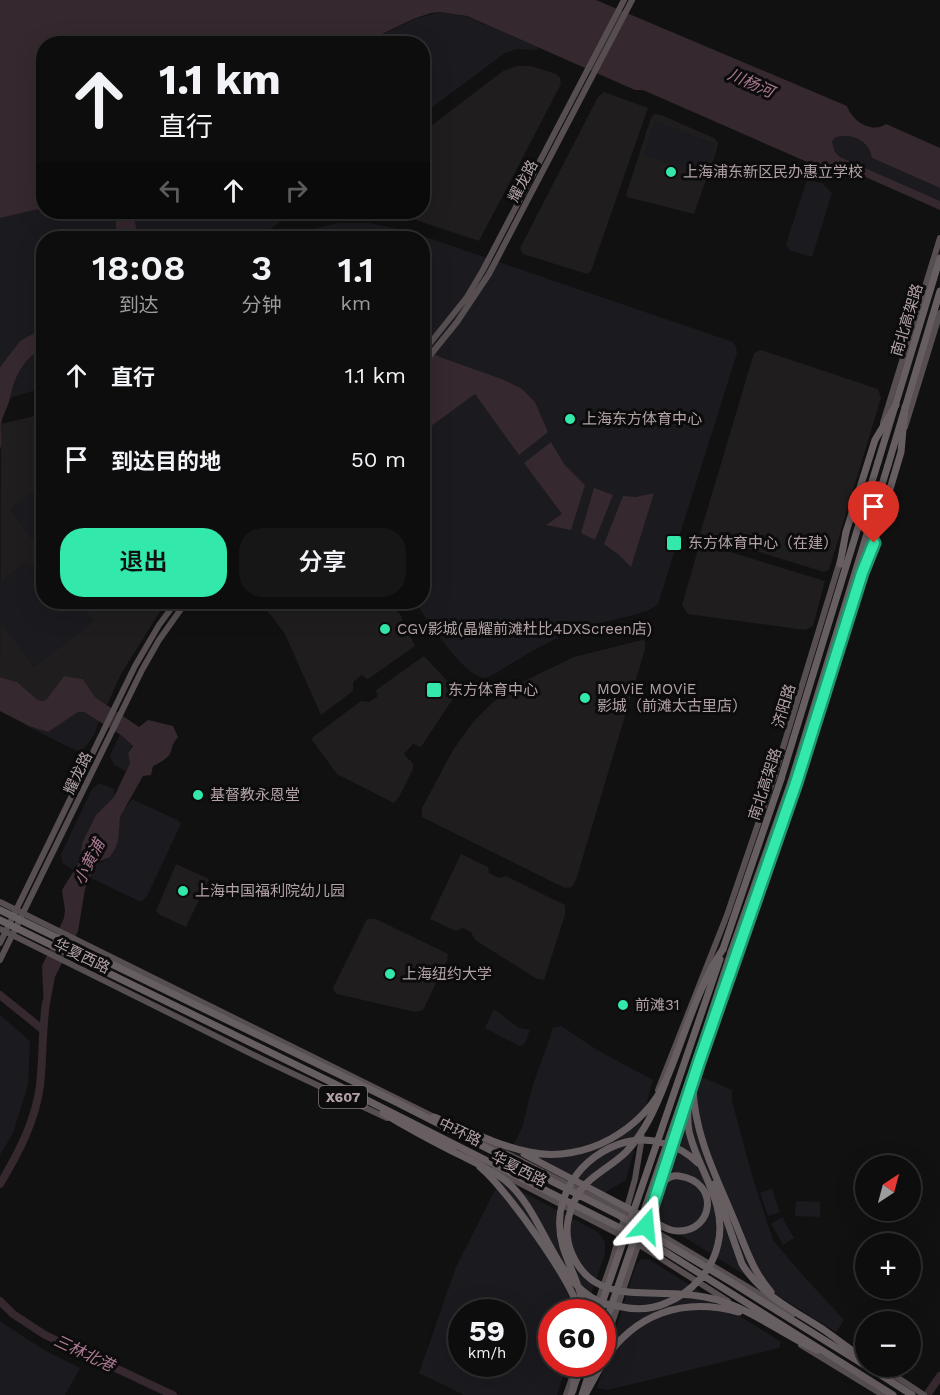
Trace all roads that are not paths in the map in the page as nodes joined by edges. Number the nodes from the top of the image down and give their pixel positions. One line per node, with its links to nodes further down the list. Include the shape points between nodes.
1 (624, 0): 3 (main road, 耀龙路)
2 (632, 0): 3 (main road, 耀龙路)
3 (551, 147): 8 (main road, 耀龙路, via 472,288); 9 (main road, 耀龙路, via 489,274)
4 (940, 238): 12 (main road, 济阳路)
5 (940, 258): 10 (highway, 南北高架路)
6 (940, 291): 11 (highway, 南北高架路)
7 (940, 313): 13 (main road)
8 (430, 343)
9 (430, 355)
10 (896, 405): 12 (highway, bridge, via 875,440); 22 (highway, 南北高架路, bridge, via 781,779)
11 (905, 407): 13 (highway, bridge, via 901,452); 24 (highway, 南北高架路, bridge, via 791,782)
12 (840, 564): 32 (main road, 济阳路, via 727,915 647,1120)
13 (862, 573): 33 (main road, via 796,783)
14 (171, 609): 18 (main road, 耀龙路, via 146,646 105,728)
15 (181, 609): 18 (main road, 耀龙路, via 159,640)
16 (0, 902): 18 (main road, 华夏西路 / X607)
17 (0, 910): 28 (highway, 中环路, bridge)
18 (20, 912): 20 (main road, 耀龙路); 32 (main road, 华夏西路 / X607)
19 (0, 920): 27 (highway, 中环路, bridge)
20 (6, 932): 21 (main road, 耀龙路); 23 (main road, 耀龙路); 34 (main road, 华夏西路 / X607)
21 (0, 943)
22 (723, 949): 25 (highway, bridge, via 707,975); 39 (highway, 南北高架路, bridge)
23 (0, 960)
24 (695, 1063): 26 (highway, bridge); 31 (highway, 南北高架路, bridge)
25 (666, 1081): 29 (highway, bridge, via 645,1112 613,1138 564,1154 531,1153); 43 (highway, bridge, via 640,1135 581,1189 570,1209 567,1243 577,1265 599,1285 628,1292 703,1296)
26 (692, 1083): 30 (highway, bridge, via 689,1130 718,1208 718,1243 706,1271 695,1284 659,1306 631,1310 600,1302 580,1289 564,1271 528,1205 506,1181); 41 (highway, bridge, via 696,1121 708,1160 755,1270)
27 (339, 1086): 30 (highway, bridge); 47 (highway, 中环路, bridge, via 656,1246)
28 (396, 1102): 29 (highway, bridge); 48 (highway, 中环路, bridge, via 620,1216)
29 (502, 1145): 31 (highway, bridge, via 675,1231 695,1227 704,1219 708,1205 702,1185 675,1175 655,1189)
30 (473, 1162): 36 (highway, bridge, via 505,1191)
31 (646, 1206): 40 (highway, 南北高架路, bridge)
32 (626, 1214): 33 (main road, 华夏西路 / X607); 34 (main road, 济阳路)
33 (646, 1226): 35 (main road); 45 (main road, 华夏西路 / X607)
34 (620, 1234): 35 (main road, 华夏西路 / X607); 38 (main road, 济阳路)
35 (638, 1244): 42 (main road); 62 (main road, 华夏西路 / X607)
36 (575, 1299)
37 (583, 1299): 41 (highway, bridge, via 562,1245 558,1223 561,1206 582,1166 596,1154 630,1141 662,1143 695,1160 707,1173 723,1204 742,1263 760,1287)
38 (598, 1299)
39 (603, 1299)
40 (614, 1299)
41 (778, 1300): 46 (highway, bridge)
42 (616, 1311)
43 (752, 1315): 44 (highway, bridge, via 698,1305 669,1310 644,1320); 47 (highway, bridge)
44 (616, 1345)
45 (855, 1352)
46 (855, 1352)
47 (836, 1358): 63 (highway, 中环路, bridge)
48 (855, 1359)
49 (572, 1377): 60 (main road)
50 (575, 1377): 58 (highway, bridge)
51 (577, 1377): 58 (highway, bridge)
52 (589, 1377): 61 (highway)
53 (594, 1377): 61 (highway, bridge)
54 (883, 1377): 57 (highway, 中环路)
55 (886, 1377): 57 (highway)
56 (897, 1377): 59 (main road)
57 (894, 1384): 64 (highway, 中环路)
58 (572, 1392)
59 (922, 1393)
60 (566, 1395)
61 (585, 1395)
62 (882, 1395)
63 (893, 1395)
64 (912, 1395)

